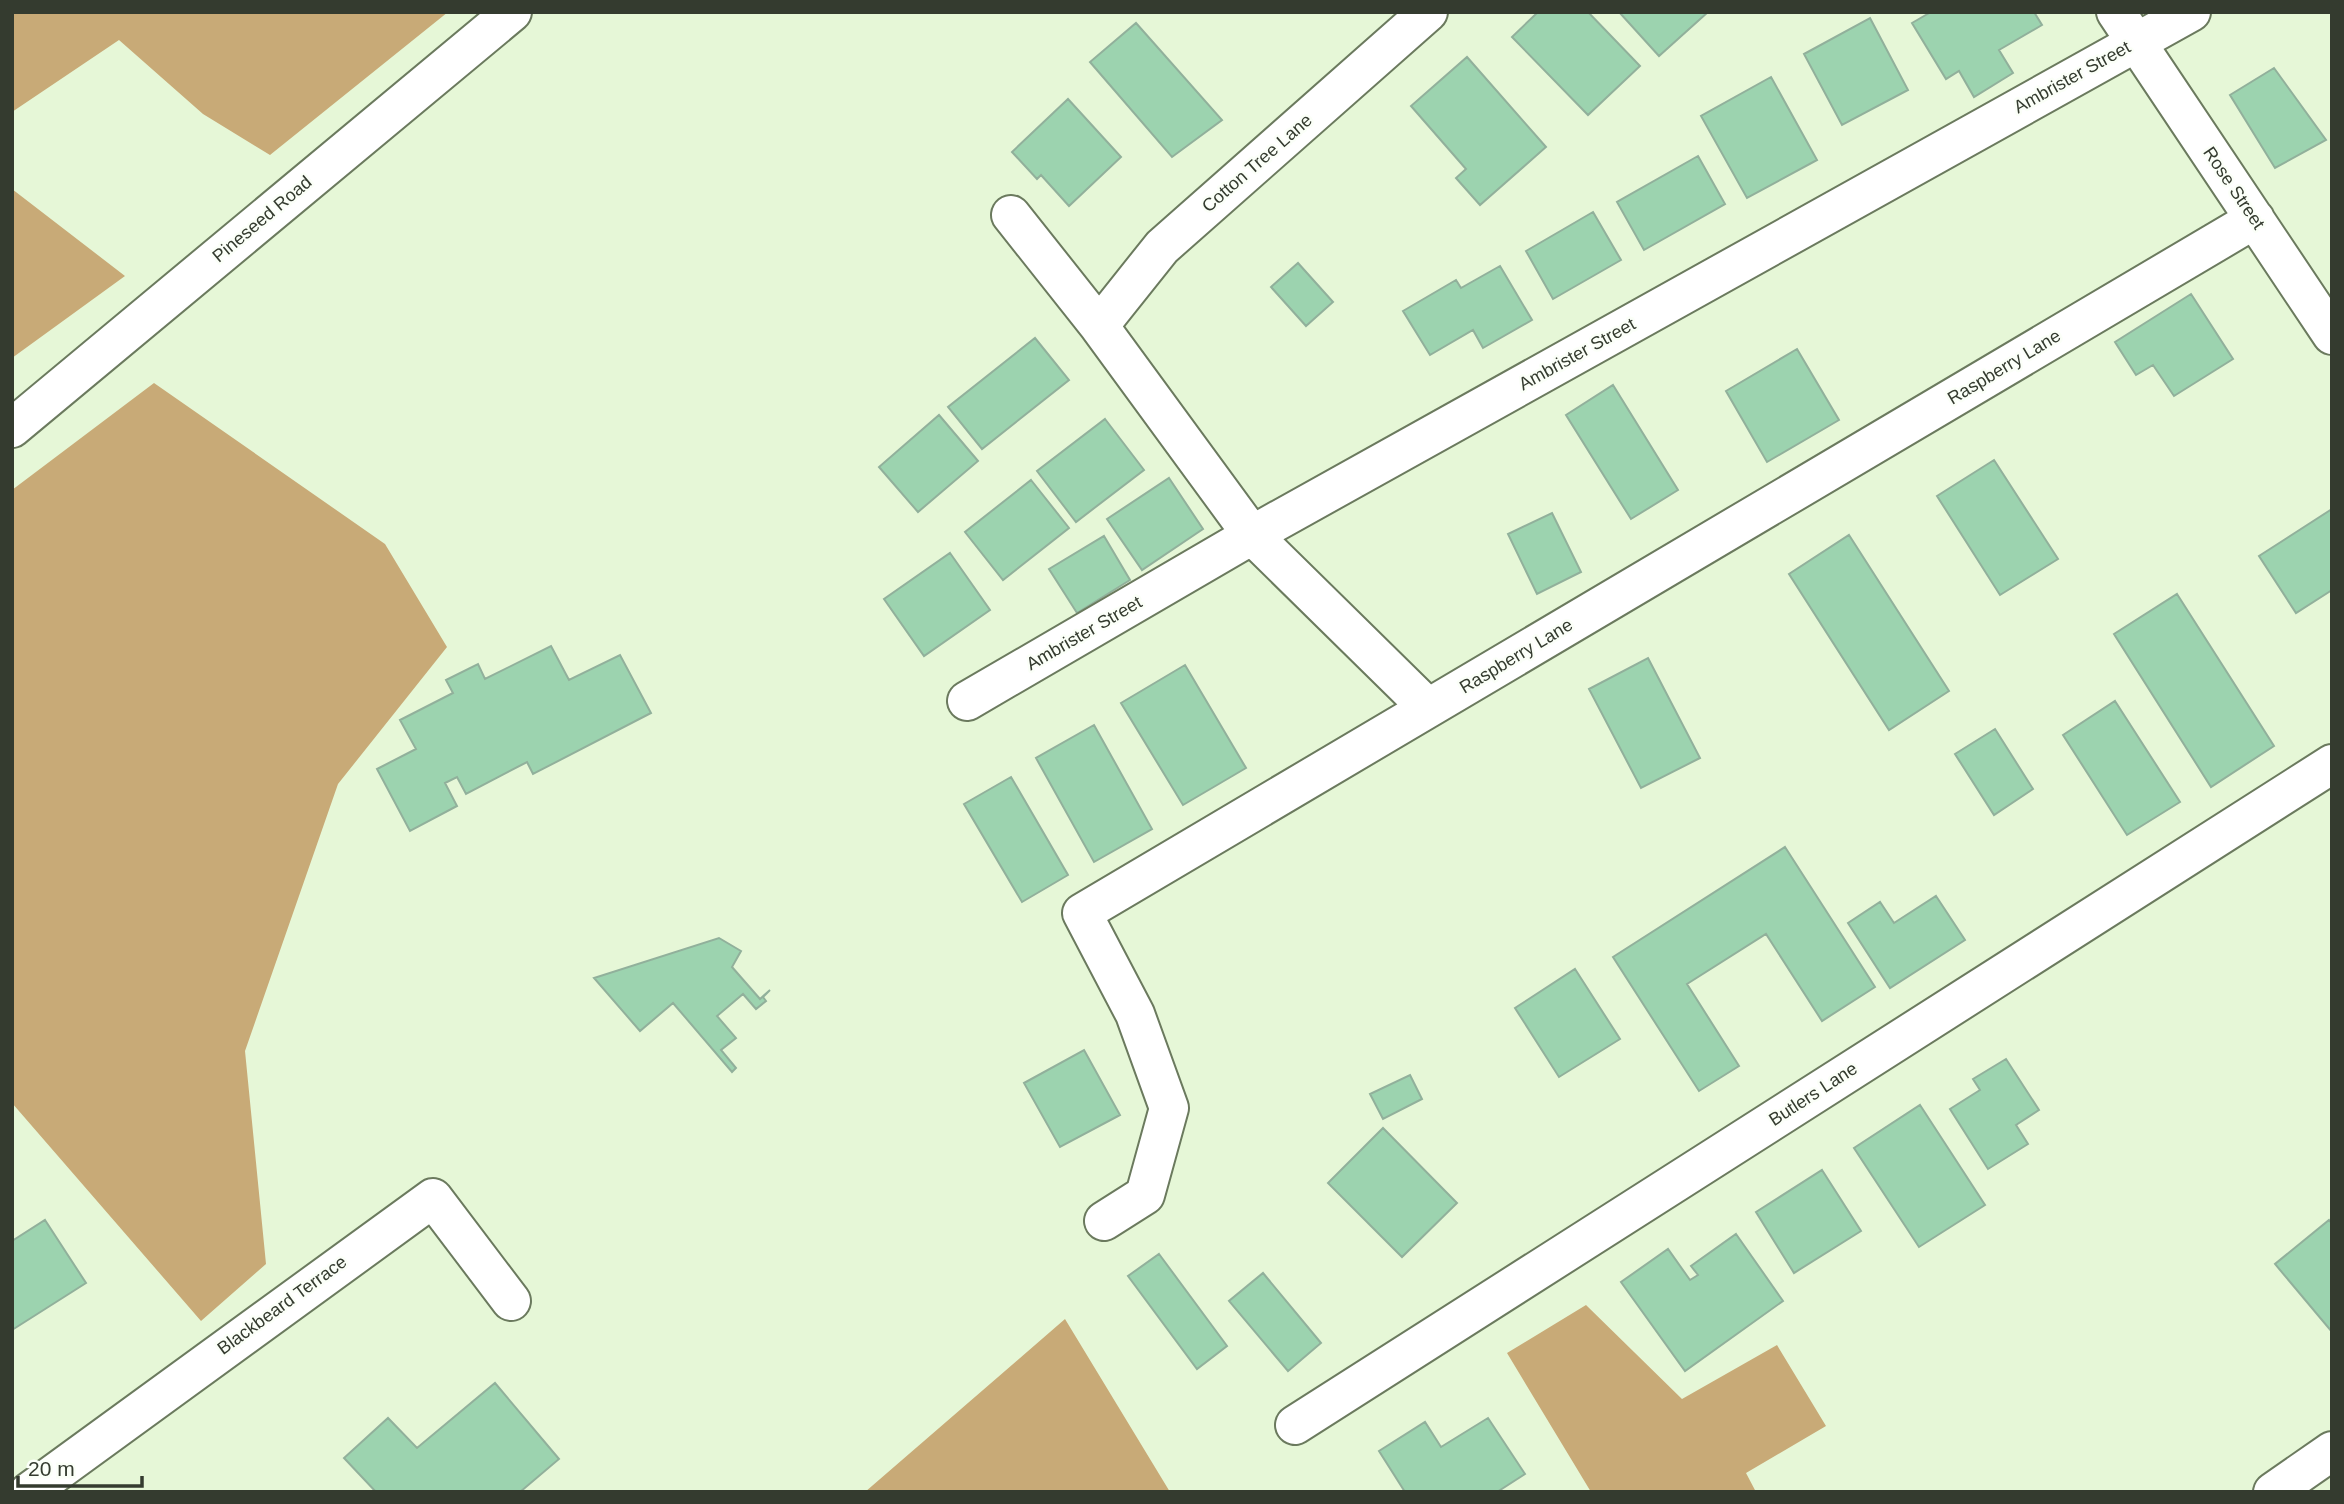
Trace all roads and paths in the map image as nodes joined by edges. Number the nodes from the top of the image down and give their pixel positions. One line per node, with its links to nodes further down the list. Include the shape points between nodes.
1 (512, 12): 9 (street, Pineseed Road)
2 (1428, 12): 7 (street, Cotton Tree Lane, via 1162,247)
3 (2191, 12): 4 (street, Ambrister Street)
4 (2126, 27): 6 (street, Rose Street); 10 (street, Ambrister Street)
5 (1011, 215): 7 (street)
6 (2255, 219): 8 (street, Rose Street); 12 (street, Raspberry Lane)
7 (1099, 326): 10 (street)
8 (2332, 335)
9 (12, 428)
10 (1252, 535): 11 (street, Ambrister Street); 12 (street)
11 (967, 701)
12 (1428, 708): 14 (street, Raspberry Lane, via 1082,913 1135,1014 1169,1108 1145,1195)
13 (2332, 764): 16 (street, Butlers Lane)
14 (1104, 1221)
15 (511, 1301): 18 (street, Blackbeard Terrace, via 433,1198)
16 (1295, 1425)
17 (2332, 1451): 19 (street)
18 (29, 1492)
19 (2273, 1492)

